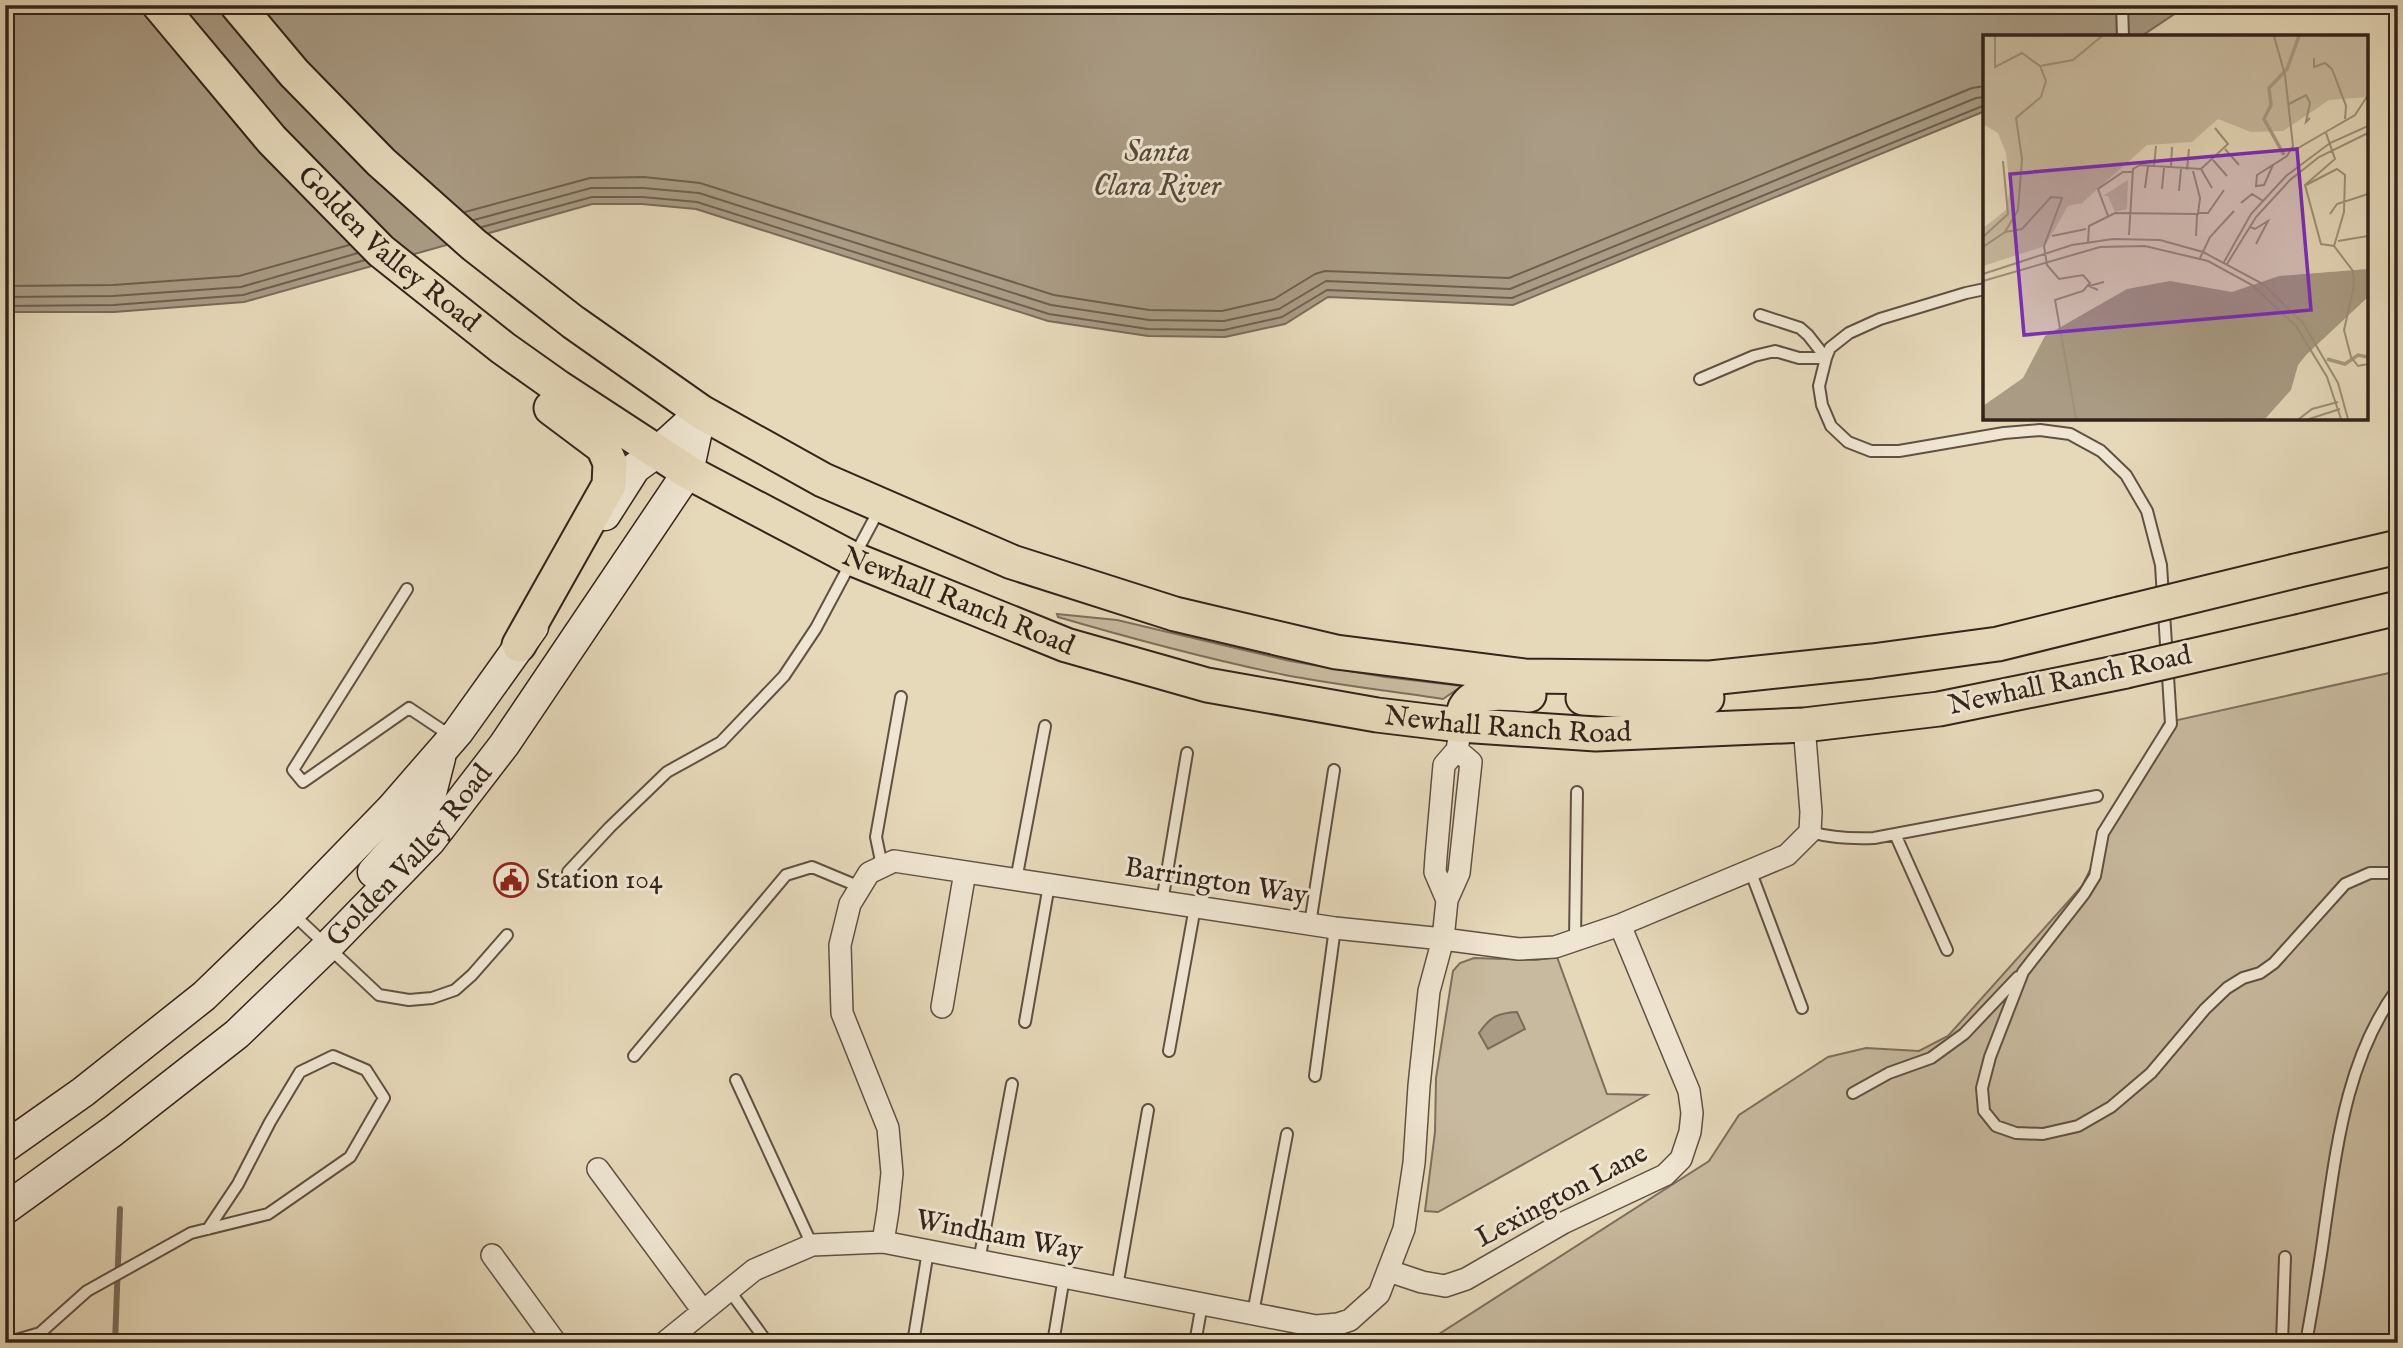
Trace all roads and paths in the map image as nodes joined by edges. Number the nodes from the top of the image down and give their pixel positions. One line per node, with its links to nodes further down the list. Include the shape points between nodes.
1 (159, 5): 7 (main road, Golden Valley Road, via 272,140 381,251)
2 (237, 5): 10 (main road, Golden Valley Road, via 294,73 381,162 474,245)
3 (2122, 5): 4 (lane)
4 (2123, 35)
5 (1983, 289): 8 (lane, via 1880,319 1849,334 1830,348)
6 (1760, 315): 8 (lane, via 1800,328)
7 (503, 348): 11 (main road, Golden Valley Road); 18 (main road, via 521,385 603,447 610,463 609,485)
8 (1826, 358): 9 (lane, via 1799,358 1775,351); 51 (lane, via 1819,386 1822,405 1831,426 1848,442 1871,451 1899,451 2004,433 2040,430 2070,434 2101,451 2126,475 2147,511 2161,565 2171,724 2103,832 2095,876)
9 (1700, 380)
10 (701, 412): 11 (main road, Golden Valley Road); 12 (main road, Golden Valley Road); 13 (main road, Newhall Ranch Road, via 823,480)
11 (657, 452): 12 (main road, Newhall Ranch Road); 18 (main road, Golden Valley Road, via 635,468)
12 (688, 472): 15 (main road, Newhall Ranch Road); 39 (main road, Golden Valley Road, via 504,745 430,841)
13 (881, 505): 15 (lane); 19 (main road, Newhall Ranch Road, via 1012,562 1175,614 1336,652 1525,676 1710,678)
14 (2398, 547): 19 (main road, Newhall Ranch Road, bridge, via 1997,645)
15 (853, 559): 23 (main road, Newhall Ranch Road, via 1066,645 1207,685 1377,715); 33 (lane, via 784,676 721,742 667,772)
16 (407, 589): 24 (lane, via 293,770 303,782 409,708)
17 (2398, 608): 21 (main road, Newhall Ranch Road, bridge, via 1939,709)
18 (519, 645): 24 (main road, Golden Valley Road)
19 (1871, 661): 23 (main road, via 1784,694 1649,702 1495,693 1477,696 1465,708)
20 (901, 697): 31 (lane, via 876,837)
21 (1804, 725): 23 (main road, Newhall Ranch Road); 29 (street)
22 (1045, 726): 36 (lane)
23 (1459, 737): 47 (street, via 1444,765 1436,856 1435,872 1447,900)
24 (448, 744): 39 (main road, via 429,801 366,880 364,890); 42 (main road, Golden Valley Road)
25 (1187, 753): 40 (lane)
26 (1334, 770): 43 (lane)
27 (1577, 792): 48 (lane)
28 (2097, 796): 30 (lane)
29 (1810, 832): 30 (lane, via 1851,839); 32 (street, Barrington Way, via 1787,855)
30 (1895, 834): 50 (lane)
31 (883, 866): 34 (street, Barrington Way, via 894,861); 38 (street, via 869,873)
32 (1750, 870): 44 (street, Barrington Way); 54 (lane)
33 (568, 872)
34 (965, 872): 36 (street, Barrington Way); 53 (street)
35 (2398, 873): 51 (lane, via 2370,873 2345,884 2274,963 2227,988 2151,1073 2112,1107 2078,1126 2043,1134 2016,1133 1996,1126 1984,1111 1982,1088 1990,1057)
36 (1016, 880): 37 (street, Barrington Way)
37 (1049, 884): 40 (street, Barrington Way); 55 (lane)
38 (860, 887): 57 (lane, via 811,867 786,875); 68 (street, via 850,904 840,945 842,1013 888,1128 892,1173)
39 (373, 900): 49 (main road, Golden Valley Road)
40 (1161, 902): 41 (street, Barrington Way)
41 (1195, 907): 43 (street, Barrington Way); 56 (lane)
42 (291, 912): 49 (lane); 64 (main road, Golden Valley Road, via 204,996)
43 (1310, 924): 45 (street, Barrington Way)
44 (1620, 925): 48 (street, Barrington Way); 74 (street, Lexington Lane, via 1689,1091 1690,1132 1681,1160 1665,1175 1563,1223 1466,1279 1445,1286)
45 (1335, 928): 47 (street, Barrington Way); 58 (lane)
46 (507, 935): 49 (lane, via 455,990 410,1000 379,995)
47 (1443, 939): 48 (street, Barrington Way, via 1519,949 1555,947); 74 (street, via 1429,991 1404,1229)
48 (1575, 940)
49 (326, 948): 66 (main road, Golden Valley Road, via 237,1034)
50 (1947, 950)
51 (2023, 972): 61 (lane, via 1964,1034 1931,1058 1889,1073)
52 (2398, 988): 90 (lane, via 2366,1042 2340,1122)
53 (942, 1007)
54 (1802, 1008)
55 (1025, 1022)
56 (1169, 1051)
57 (634, 1056)
58 (1315, 1076)
59 (736, 1080): 69 (lane)
60 (1012, 1084): 73 (lane)
61 (1853, 1093)
62 (1148, 1110): 76 (lane)
63 (1287, 1134): 80 (lane)
64 (5, 1147)
65 (598, 1169): 79 (street)
66 (5, 1209)
67 (208, 1229): 67 (lane, via 300,1072 333,1056 366,1070 384,1098 349,1157 268,1214); 81 (lane, via 191,1233 87,1291)
68 (883, 1242): 69 (street, Windham Way); 70 (street, Windham Way)
69 (812, 1245): 77 (street, Windham Way, via 754,1270)
70 (928, 1251): 73 (street, Windham Way); 86 (lane)
71 (492, 1255): 85 (street)
72 (2285, 1257): 89 (lane)
73 (979, 1261): 75 (street, Windham Way)
74 (1389, 1271): 80 (street, Windham Way, via 1379,1294 1338,1325 1316,1326)
75 (1064, 1277): 76 (street, Windham Way); 87 (lane)
76 (1116, 1287): 78 (street, Windham Way)
77 (729, 1290): 79 (street, Windham Way); 82 (lane)
78 (1202, 1304): 80 (street, Windham Way); 88 (lane)
79 (703, 1311): 83 (street, Windham Way)
80 (1253, 1313)
81 (39, 1338): 84 (lane)
82 (764, 1338)
83 (668, 1342)
84 (6, 1343)
85 (556, 1343)
86 (913, 1343)
87 (1053, 1343)
88 (1195, 1343)
89 (2281, 1343)
90 (2306, 1343)

